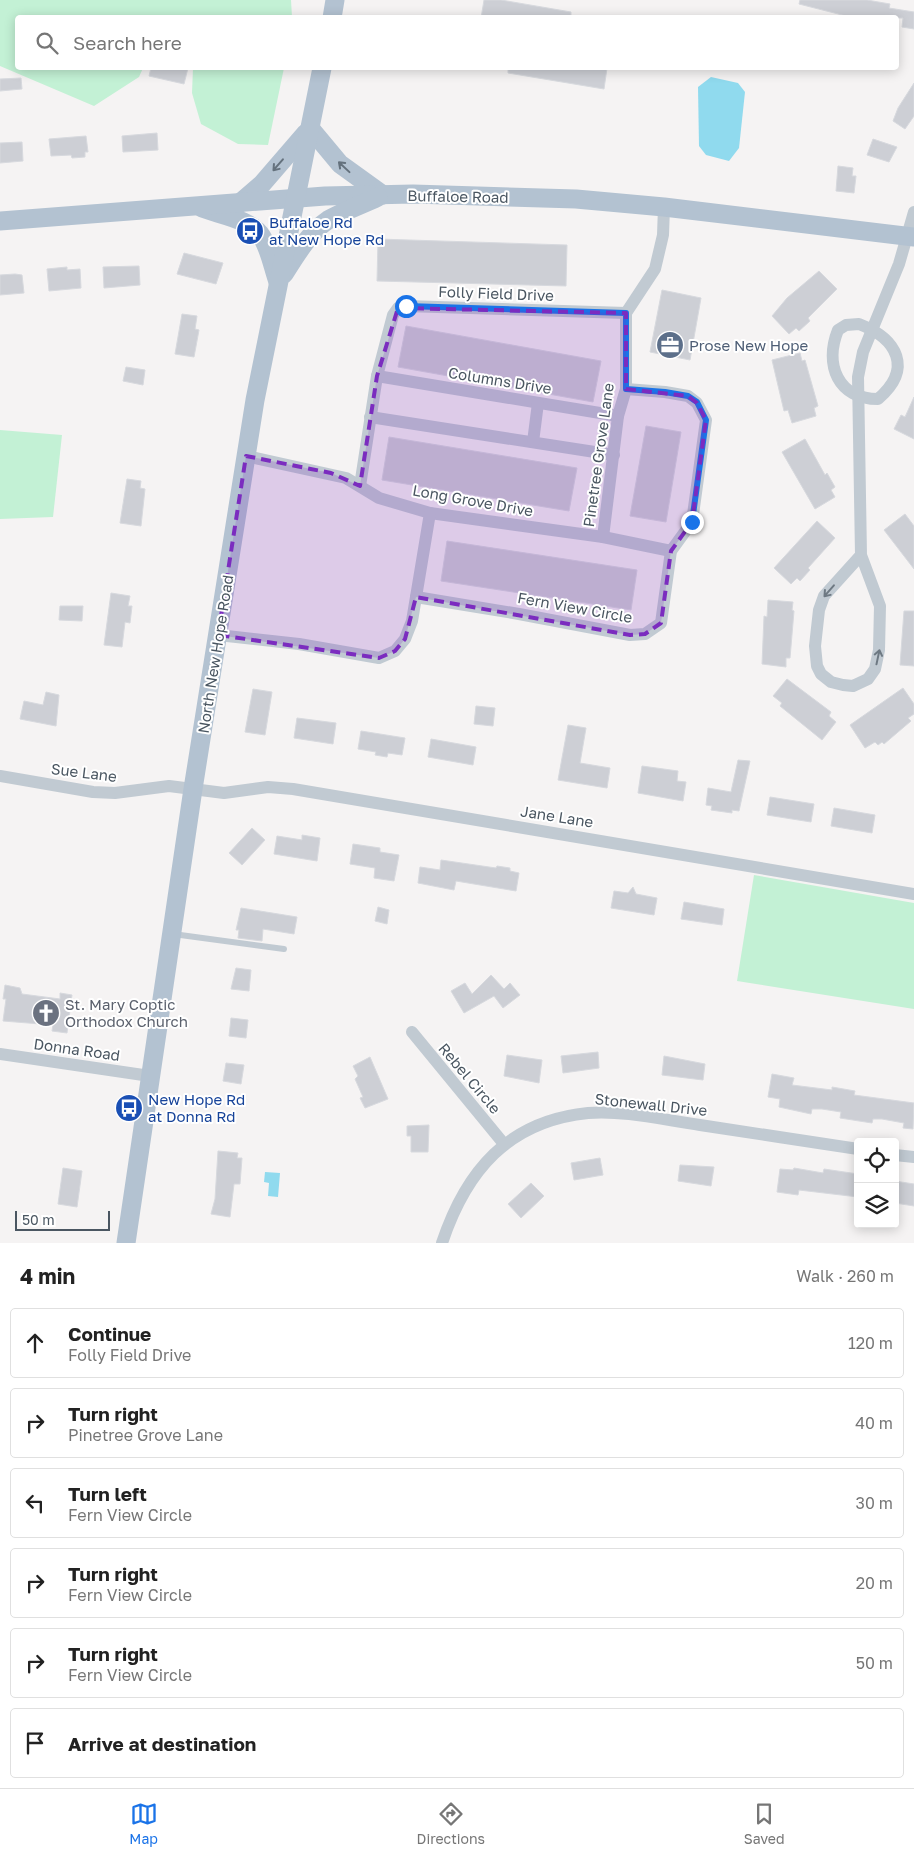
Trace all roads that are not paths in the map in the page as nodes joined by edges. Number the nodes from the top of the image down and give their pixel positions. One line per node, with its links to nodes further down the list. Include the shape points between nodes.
1 (335, 0): 2 (main road)
2 (332, 15)
3 (322, 70): 4 (main road, North New Hope Road)
4 (310, 128): 5 (main road, one-way to 4, via 340,164); 6 (main road, North New Hope Road); 7 (main road, one-way to 7, via 262,184)
5 (383, 195): 6 (main road, Buffaloe Road); 9 (main road, Buffaloe Road, via 576,199); 13 (main road, via 320,226)
6 (295, 199): 7 (main road, Buffaloe Road); 13 (main road, North New Hope Road)
7 (240, 202): 8 (main road, Buffaloe Road)
8 (195, 206): 11 (main road, Buffaloe Road); 13 (main road, via 258,231)
9 (664, 207): 12 (main road, Buffaloe Road); 14 (street, via 663,235 654,269)
10 (914, 212): 12 (street)
11 (0, 221)
12 (908, 241): 15 (street)
13 (278, 283): 24 (main road, North New Hope Road)
14 (626, 313): 16 (street, Folly Field Drive, via 398,308 393,315); 17 (street, Pinetree Grove Lane)
15 (871, 329): 18 (street, via 858,377); 18 (street, via 894,348 899,369 888,391 878,399); 18 (street, via 858,324 846,325 838,330 834,340 832,363 836,375 840,384)
16 (377, 376): 19 (street, Columns Drive); 21 (street, Folly Field Drive)
17 (626, 389): 20 (street, Pinetree Grove Lane); 28 (street, Fern View Circle, via 688,396 697,402 706,420 692,522)
18 (859, 397): 29 (street)
19 (538, 403): 20 (street, Columns Drive); 22 (street)
20 (618, 416): 23 (street, Pinetree Grove Lane)
21 (370, 417): 22 (street); 25 (street, Folly Field Drive)
22 (533, 442): 23 (street)
23 (614, 455): 27 (street, Pinetree Grove Lane)
24 (246, 456): 25 (street, Long Grove Drive, via 331,473); 31 (main road, North New Hope Road)
25 (360, 486): 26 (street, Long Grove Drive, via 379,498)
26 (430, 513): 27 (street, Long Grove Drive); 30 (street)
27 (603, 537): 28 (street, Long Grove Drive)
28 (671, 551): 30 (street, Fern View Circle, via 661,623 645,634 630,635)
29 (862, 555): 29 (street, one-way to 29, via 824,596 819,610 817,666 831,682 843,685 853,686 868,679 878,661 880,606)
30 (416, 597): 31 (street, via 405,639 395,651 379,658)
31 (218, 635): 33 (main road, North New Hope Road)
32 (0, 776): 33 (street, Sue Lane, via 93,792 125,793 167,786)
33 (193, 789): 34 (street, Jane Lane, via 224,793 268,787 293,789); 35 (main road, North New Hope Road)
34 (914, 894)
35 (172, 933): 36 (lane); 39 (main road, North New Hope Road)
36 (284, 949)
37 (412, 1032): 40 (street, Rebel Circle)
38 (0, 1054): 39 (street, Donna Road)
39 (150, 1076): 44 (main road, North New Hope Road)
40 (504, 1144): 41 (street, Stonewall Drive, via 566,1117 606,1113); 45 (street, Stonewall Drive, via 484,1162 466,1186)
41 (854, 1148)
42 (899, 1156): 43 (street)
43 (914, 1158)
44 (126, 1243)
45 (442, 1243)

